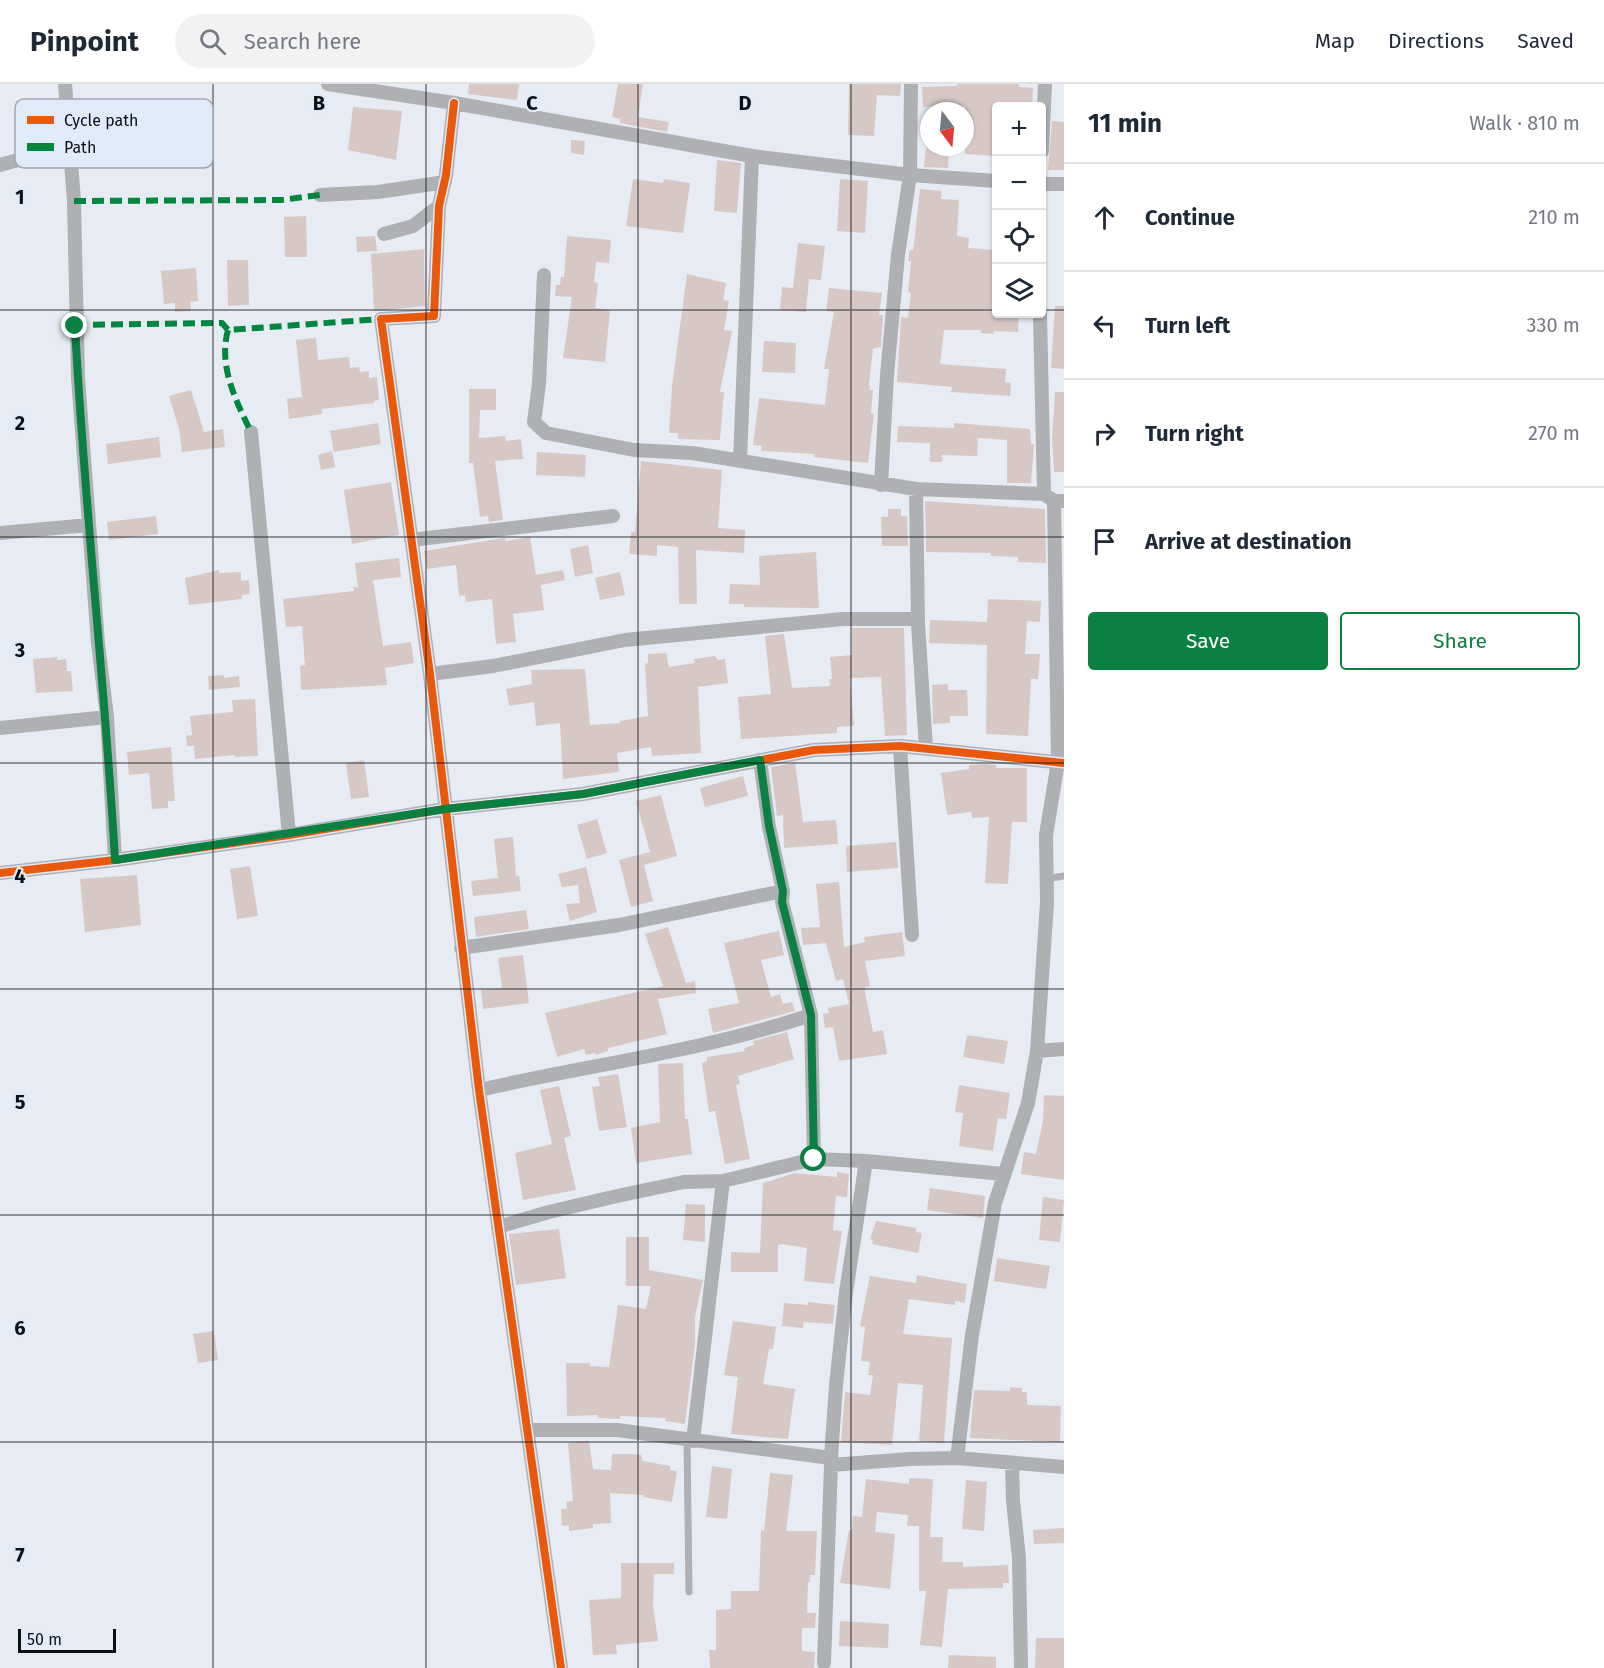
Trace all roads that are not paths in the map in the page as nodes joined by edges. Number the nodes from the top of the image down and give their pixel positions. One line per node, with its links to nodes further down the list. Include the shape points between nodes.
1 (64, 84): 5 (street)
2 (328, 84): 7 (street)
3 (911, 84): 12 (street)
4 (1045, 84): 6 (street)
5 (65, 99)
6 (1044, 102)
7 (454, 103): 8 (street); 14 (street)
8 (752, 156): 12 (street); 23 (street)
9 (15, 161): 10 (street)
10 (0, 165)
11 (71, 168): 28 (street, via 77,368)
12 (910, 176): 13 (street); 24 (street, via 897,267)
13 (992, 181)
14 (445, 182): 17 (street, via 378,192); 18 (street)
15 (1046, 184): 16 (street)
16 (1064, 184)
17 (320, 195)
18 (439, 206): 19 (street, via 413,226); 30 (street, via 434,316 381,319)
19 (384, 234)
20 (544, 275): 23 (street, via 534,423 546,432 634,450 692,453)
21 (1040, 318): 26 (street)
22 (251, 432): 40 (street)
23 (740, 461): 24 (street)
24 (881, 484): 25 (street)
25 (916, 489): 26 (street); 31 (street)
26 (1054, 499): 38 (street)
27 (613, 516): 30 (street)
28 (89, 525): 29 (street); 33 (street)
29 (0, 533)
30 (411, 540): 32 (street)
31 (918, 619): 32 (street, via 843,619 647,637); 36 (street)
32 (430, 674): 39 (street)
33 (107, 717): 34 (street); 41 (street)
34 (0, 729)
35 (900, 746): 36 (street); 37 (street, via 814,750); 46 (street)
36 (926, 748): 38 (street)
37 (760, 760): 39 (street, via 583,794); 45 (street)
38 (1061, 762): 44 (street, via 1046,836)
39 (445, 809): 40 (street); 47 (street)
40 (289, 835): 41 (street)
41 (115, 860): 42 (street)
42 (0, 873)
43 (1064, 876): 44 (lane)
44 (1046, 879): 50 (street)
45 (783, 891): 47 (street, via 619,925); 48 (street, via 782,902)
46 (912, 935)
47 (461, 948): 51 (street)
48 (811, 1015): 51 (street, via 683,1049); 52 (street)
49 (1064, 1049): 50 (street)
50 (1037, 1051): 54 (street, via 1028,1102)
51 (479, 1090): 56 (street)
52 (814, 1159): 53 (street); 55 (street)
53 (866, 1161): 54 (street); 60 (street, via 845,1304)
54 (1003, 1174): 59 (street, via 972,1335)
55 (723, 1182): 56 (street, via 673,1184); 58 (street)
56 (498, 1227): 57 (street)
57 (527, 1430): 58 (street, via 617,1430); 65 (street)
58 (690, 1441): 60 (street); 63 (lane)
59 (957, 1458): 60 (street); 61 (street)
60 (831, 1462): 64 (street)
61 (1012, 1463): 62 (street); 66 (street)
62 (1064, 1467)
63 (689, 1592)
64 (824, 1663)
65 (561, 1668)
66 (1021, 1668)

